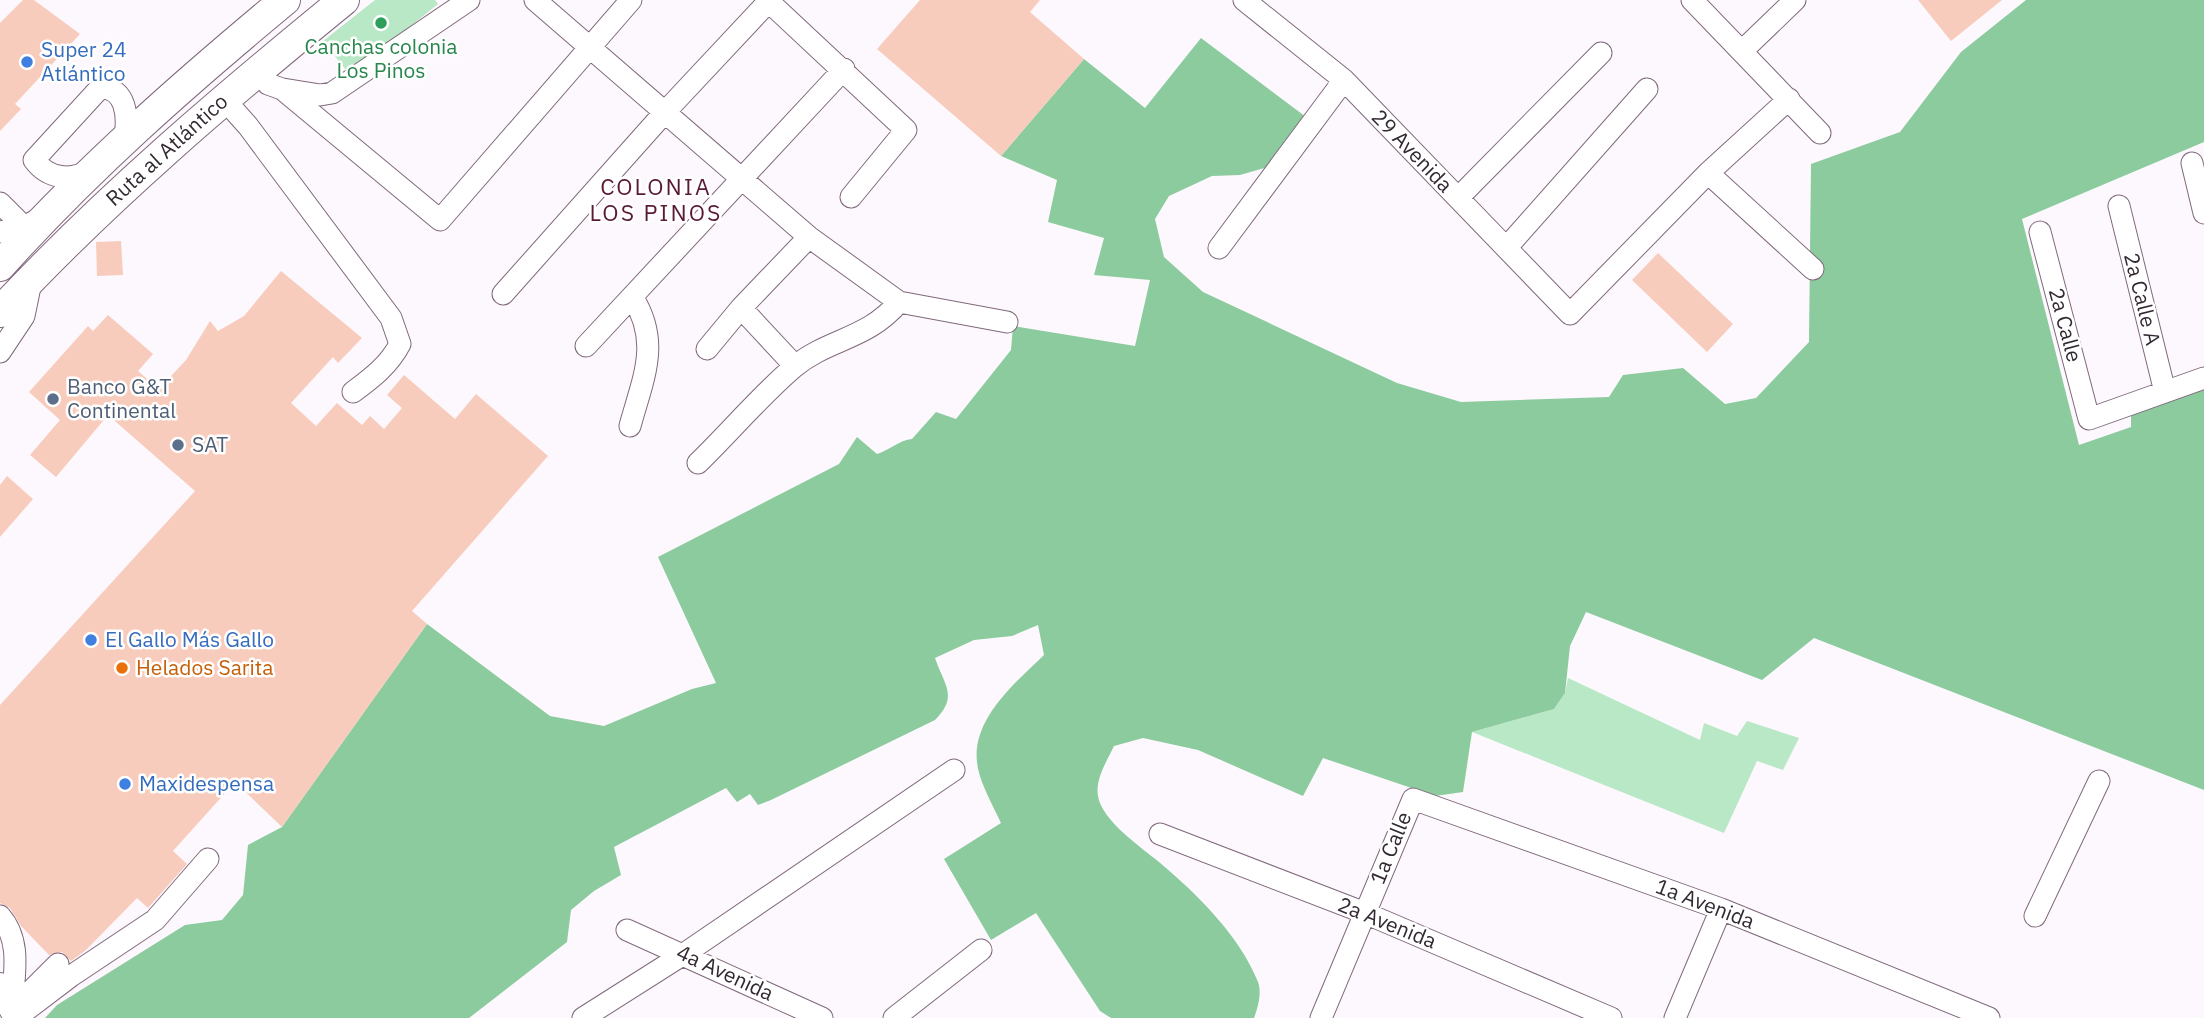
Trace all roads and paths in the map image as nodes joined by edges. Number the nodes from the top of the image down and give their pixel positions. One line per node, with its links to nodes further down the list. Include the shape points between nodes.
1 (285, 0): 20 (highway, Ruta al Atlántico)
2 (344, 0): 16 (highway, Ruta al Atlántico)
3 (469, 0): 10 (street, via 332,93 275,87 440,220)
4 (535, 0): 10 (street)
5 (631, 0): 10 (street)
6 (1244, 0): 14 (street, 29 Avenida)
7 (1692, 0): 11 (street)
8 (1795, 0): 11 (street)
9 (768, 1): 13 (street); 18 (street)
10 (589, 49): 18 (street)
11 (1742, 51): 17 (street)
12 (1601, 53): 26 (street)
13 (844, 69): 24 (street); 25 (street, via 906,130)
14 (1344, 80): 26 (street, 29 Avenida); 36 (street)
15 (1647, 89): 35 (street)
16 (223, 98): 39 (highway, Ruta al Atlántico); 51 (street, via 391,318 400,344 395,355)
17 (1790, 99): 19 (street); 23 (street)
18 (665, 112): 24 (street); 40 (street)
19 (1820, 133)
20 (125, 137): 22 (highway, Ruta al Atlántico); 22 (street, via 128,121 121,99 113,90 100,88 34,160 48,172 69,178)
21 (2192, 163): 29 (street)
22 (93, 168): 30 (highway, Ruta al Atlántico)
23 (1708, 173): 35 (street, 29 Avenida, via 1570,314); 38 (street)
24 (741, 176): 33 (street); 41 (street)
25 (851, 197)
26 (1458, 198): 35 (street, 29 Avenida)
27 (0, 203): 30 (street)
28 (2119, 206): 52 (street, 2a Calle A)
29 (2204, 213)
30 (27, 230): 31 (street); 34 (highway); 37 (highway, Ruta al Atlántico)
31 (0, 232)
32 (2040, 232): 52 (street, 2a Calle, via 2089,419)
33 (808, 237): 42 (street); 43 (street)
34 (0, 247)
35 (1507, 247)
36 (1219, 248)
37 (0, 266)
38 (1813, 269)
39 (32, 278): 44 (highway, Ruta al Atlántico); 48 (street, via 24,316)
40 (503, 294)
41 (633, 298): 46 (street); 53 (street, via 644,317 649,357)
42 (899, 302): 45 (street); 49 (street, via 865,332)
43 (741, 308): 47 (street); 49 (street)
44 (0, 312)
45 (1007, 322)
46 (586, 346)
47 (708, 349)
48 (0, 352)
49 (795, 366): 54 (street)
50 (2204, 378): 52 (street)
51 (353, 392)
52 (2165, 392)
53 (630, 426)
54 (698, 464)
55 (954, 769): 66 (street)
56 (2099, 781): 63 (street)
57 (1417, 799): 60 (street, 1a Avenida); 61 (street, 1a Calle, via 1410,801)
58 (1160, 834): 61 (street, 2a Avenida)
59 (208, 859): 68 (street, via 155,920 71,976)
60 (1721, 909): 74 (street); 75 (street, 1a Avenida)
61 (1365, 913): 72 (street, 1a Calle); 73 (street, 2a Avenida)
62 (0, 916): 68 (street, via 15,943)
63 (2035, 916)
64 (627, 930): 66 (street, 4a Avenida)
65 (981, 950): 71 (street)
66 (684, 954): 69 (street); 70 (street, 4a Avenida)
67 (58, 964): 68 (street)
68 (9, 1009)
69 (583, 1018)
70 (822, 1018)
71 (894, 1018)
72 (1321, 1018)
73 (1611, 1018)
74 (1675, 1018)
75 (1989, 1018)

